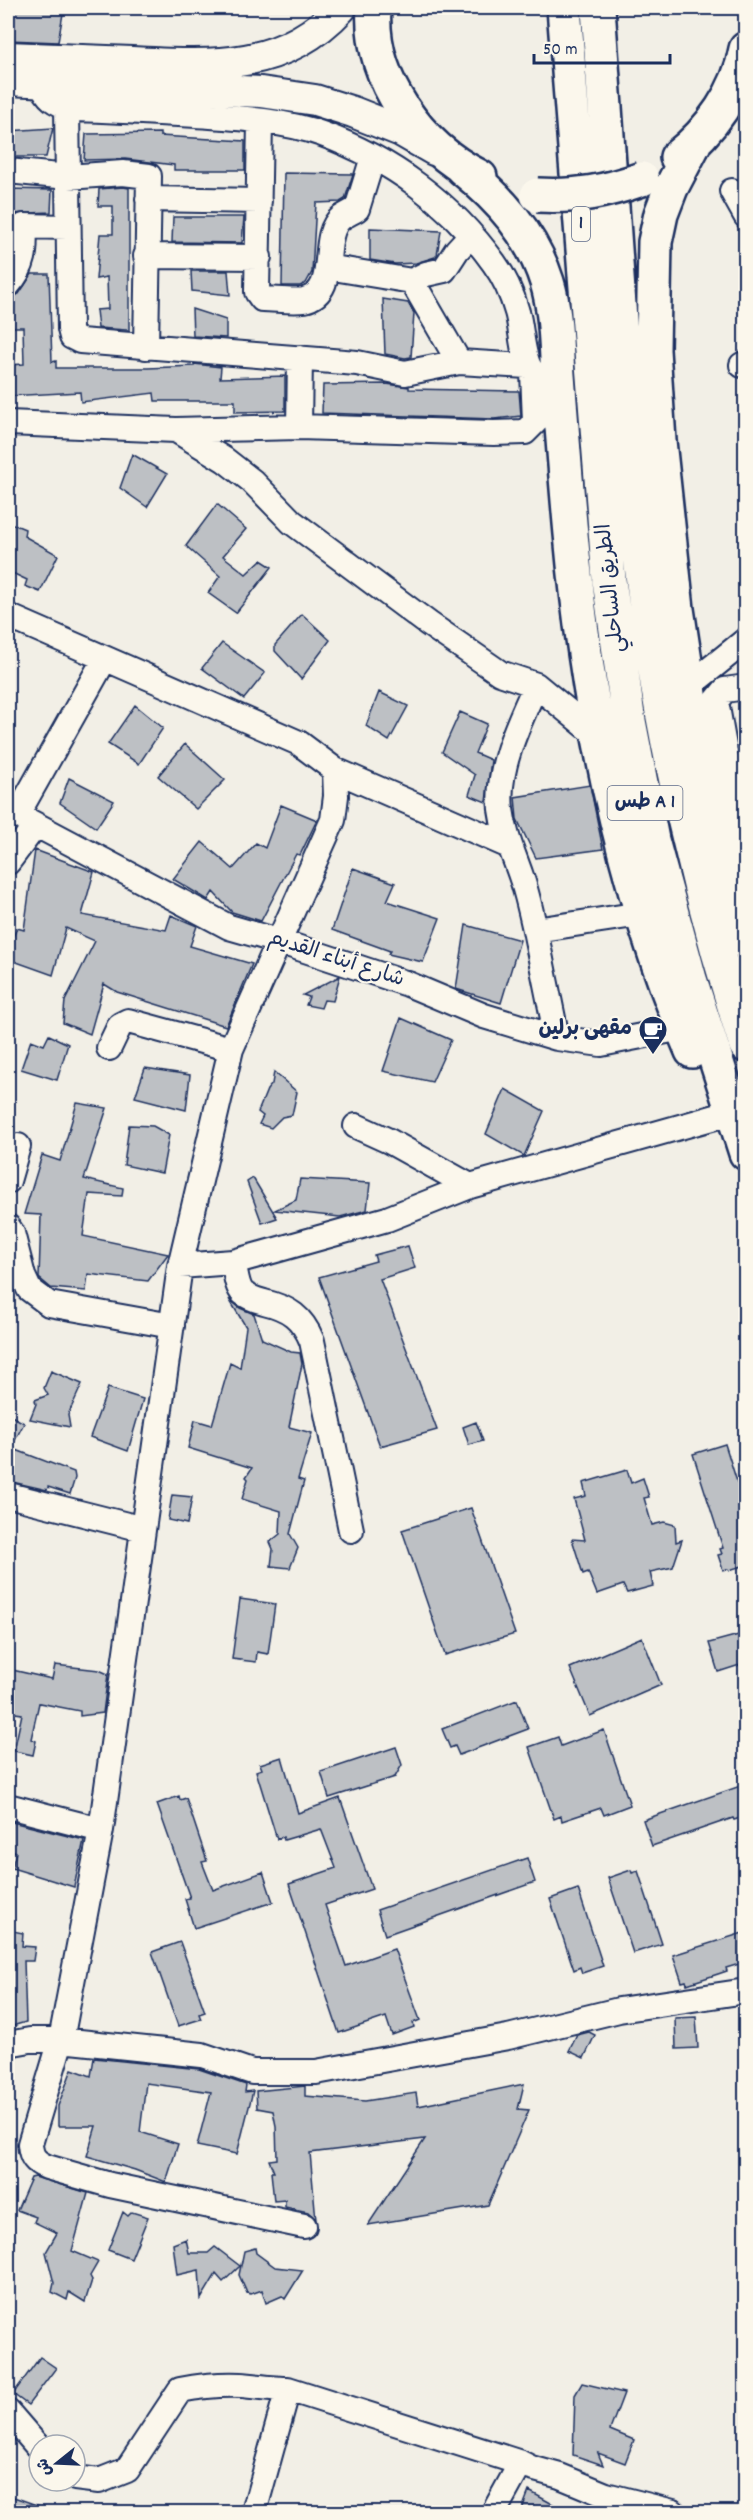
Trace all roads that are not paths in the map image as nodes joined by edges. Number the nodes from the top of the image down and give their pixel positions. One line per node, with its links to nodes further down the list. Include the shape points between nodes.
1 (341, 8): 6 (main road, via 301,42 234,63 196,65)
2 (374, 8): 14 (highway, via 380,57 395,95 418,129)
3 (564, 8): 36 (highway, الطريق الساحلي / 1)
4 (598, 8): 36 (highway, الطريق الساحلي / 1)
5 (746, 49): 9 (highway)
6 (8, 57)
7 (8, 80): 8 (main road)
8 (41, 81): 10 (street, via 45,94 56,104); 14 (main road, via 261,93 315,100 401,131)
9 (737, 89): 12 (highway)
10 (67, 107): 11 (street); 16 (street)
11 (260, 122): 13 (street, via 321,134); 19 (street)
12 (694, 144): 14 (highway, bridge, via 642,179 585,195 537,195 498,186); 41 (highway, via 661,214 653,272 659,441)
13 (373, 157): 23 (street, via 418,185); 26 (street, via 357,208 335,227)
14 (455, 163): 43 (highway, via 491,191 512,215 534,248 548,283 571,536)
15 (8, 171): 16 (street)
16 (68, 177): 18 (street, via 123,173 149,176); 22 (street)
17 (732, 191): 20 (street)
18 (148, 199): 19 (street); 24 (street)
19 (259, 201): 25 (street)
20 (746, 216)
21 (16, 225): 22 (street); 28 (street, via 26,252)
22 (67, 227): 29 (street, via 72,337 92,343)
23 (471, 235): 27 (street, via 444,270); 32 (street, via 510,290 523,334)
24 (146, 256): 25 (street); 29 (street)
25 (259, 257): 26 (street, via 257,292 262,299 303,300 316,295)
26 (327, 267): 27 (street)
27 (412, 281): 31 (street)
28 (8, 285)
29 (146, 347): 30 (street)
30 (300, 358): 31 (street, via 357,363 405,373); 34 (street)
31 (459, 362): 32 (street)
32 (527, 366): 34 (street, via 533,372 535,422 525,432)
33 (8, 423): 35 (street)
34 (298, 427): 35 (street)
35 (176, 430): 40 (street, via 225,460 292,522 429,624 500,673)
36 (614, 441): 55 (highway, الطريق الساحلي / طس A 1, via 688,836 724,979); 61 (highway, الطريق الساحلي / طس A 1, via 609,580 628,716 652,840 690,979)
37 (8, 616): 39 (street)
38 (746, 640): 41 (street)
39 (104, 660): 44 (street, via 299,743); 45 (street)
40 (536, 685): 43 (street); 46 (street, via 517,728 504,773 501,807)
41 (689, 686): 47 (highway)
42 (746, 687): 47 (street, via 725,690 716,701 736,835)
43 (598, 736): 49 (highway)
44 (335, 770): 46 (street); 51 (street, via 333,820)
45 (20, 817): 48 (street); 51 (street, شارع أبناء القديم, via 229,927)
46 (509, 846): 50 (street)
47 (725, 858): 52 (highway)
48 (8, 862)
49 (641, 914): 50 (street); 53 (highway)
50 (535, 930): 54 (street)
51 (278, 941): 54 (street, شارع أبناء القديم, via 408,984 484,1016); 57 (street)
52 (746, 942)
53 (682, 1028): 54 (street, شارع أبناء القديم, via 601,1044); 58 (highway)
54 (557, 1038)
55 (746, 1045)
56 (109, 1048): 57 (street, via 120,1025 128,1021)
57 (231, 1049): 66 (street)
58 (719, 1116): 61 (highway); 63 (street)
59 (356, 1126): 63 (street)
60 (18, 1146): 62 (street)
61 (746, 1154)
62 (8, 1181)
63 (470, 1186): 65 (street, via 387,1219)
64 (8, 1227): 67 (street, via 29,1289 49,1304)
65 (234, 1262): 66 (street); 70 (street, via 243,1293 285,1308 306,1326)
66 (180, 1266): 67 (street)
67 (172, 1326): 69 (street)
68 (8, 1495): 69 (street)
69 (143, 1529): 72 (street)
70 (351, 1530)
71 (8, 1806): 72 (street)
72 (101, 1830): 74 (street)
73 (746, 1991): 74 (street, via 619,2010 507,2037 316,2072 252,2072 202,2055)
74 (61, 2040): 75 (street); 76 (street, via 33,2128 31,2155 37,2163 110,2185)
75 (8, 2044)
76 (304, 2226)
77 (288, 2389): 80 (street); 81 (street, via 213,2385 180,2390 127,2470 99,2481); 82 (street)
78 (8, 2412): 79 (street)
79 (27, 2434)
80 (521, 2463): 83 (street); 84 (street, via 606,2495)
81 (87, 2480)
82 (254, 2512)
83 (494, 2512)
84 (673, 2512)

